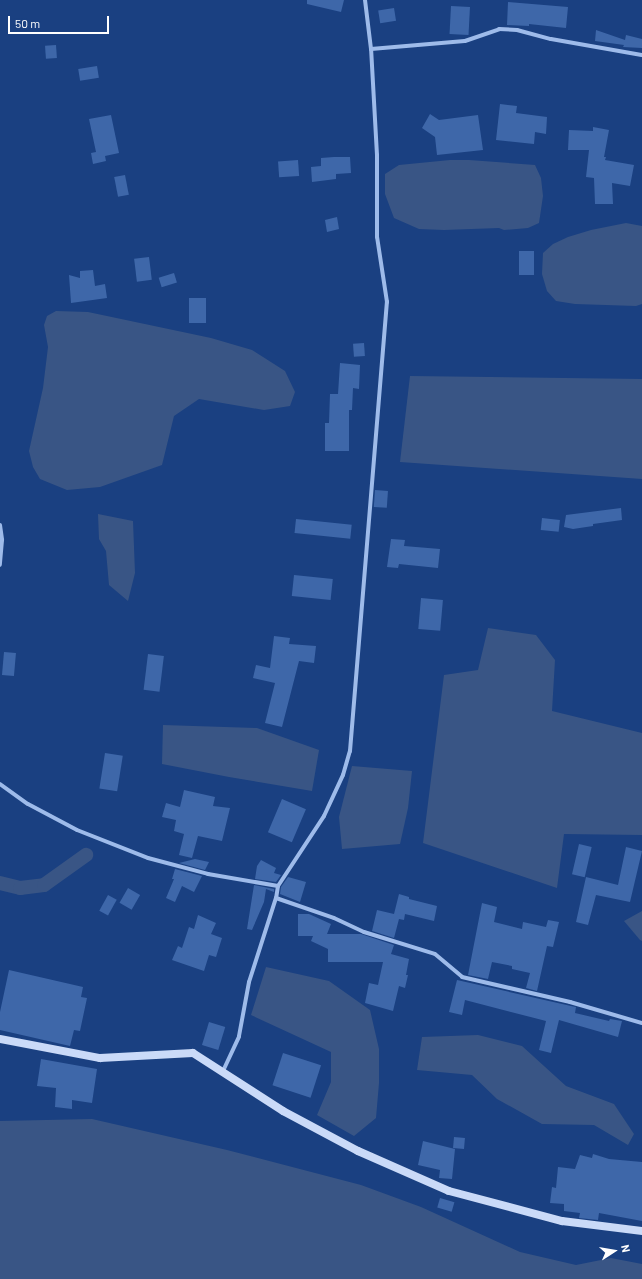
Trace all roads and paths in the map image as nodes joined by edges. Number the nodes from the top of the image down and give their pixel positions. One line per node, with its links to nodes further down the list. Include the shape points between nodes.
1 (366, 0): 2 (street)
2 (371, 49): 3 (street, via 464,40 481,34 517,30 551,39); 7 (street, via 377,155 377,237 387,302 350,751 343,775 324,816)
3 (642, 55)
4 (0, 525): 5 (street)
5 (0, 565)
6 (0, 784): 7 (street, via 28,804 78,830 148,858 208,874)
7 (278, 886): 8 (street)
8 (276, 898): 9 (street, via 334,918 364,932 435,954 462,977 570,1002); 11 (street, via 249,982 239,1036)
9 (642, 1023)
10 (0, 1039): 11 (main road, via 100,1058 193,1053)
11 (223, 1071): 12 (main road, via 283,1111 358,1150 449,1191 562,1221)
12 (642, 1231)

